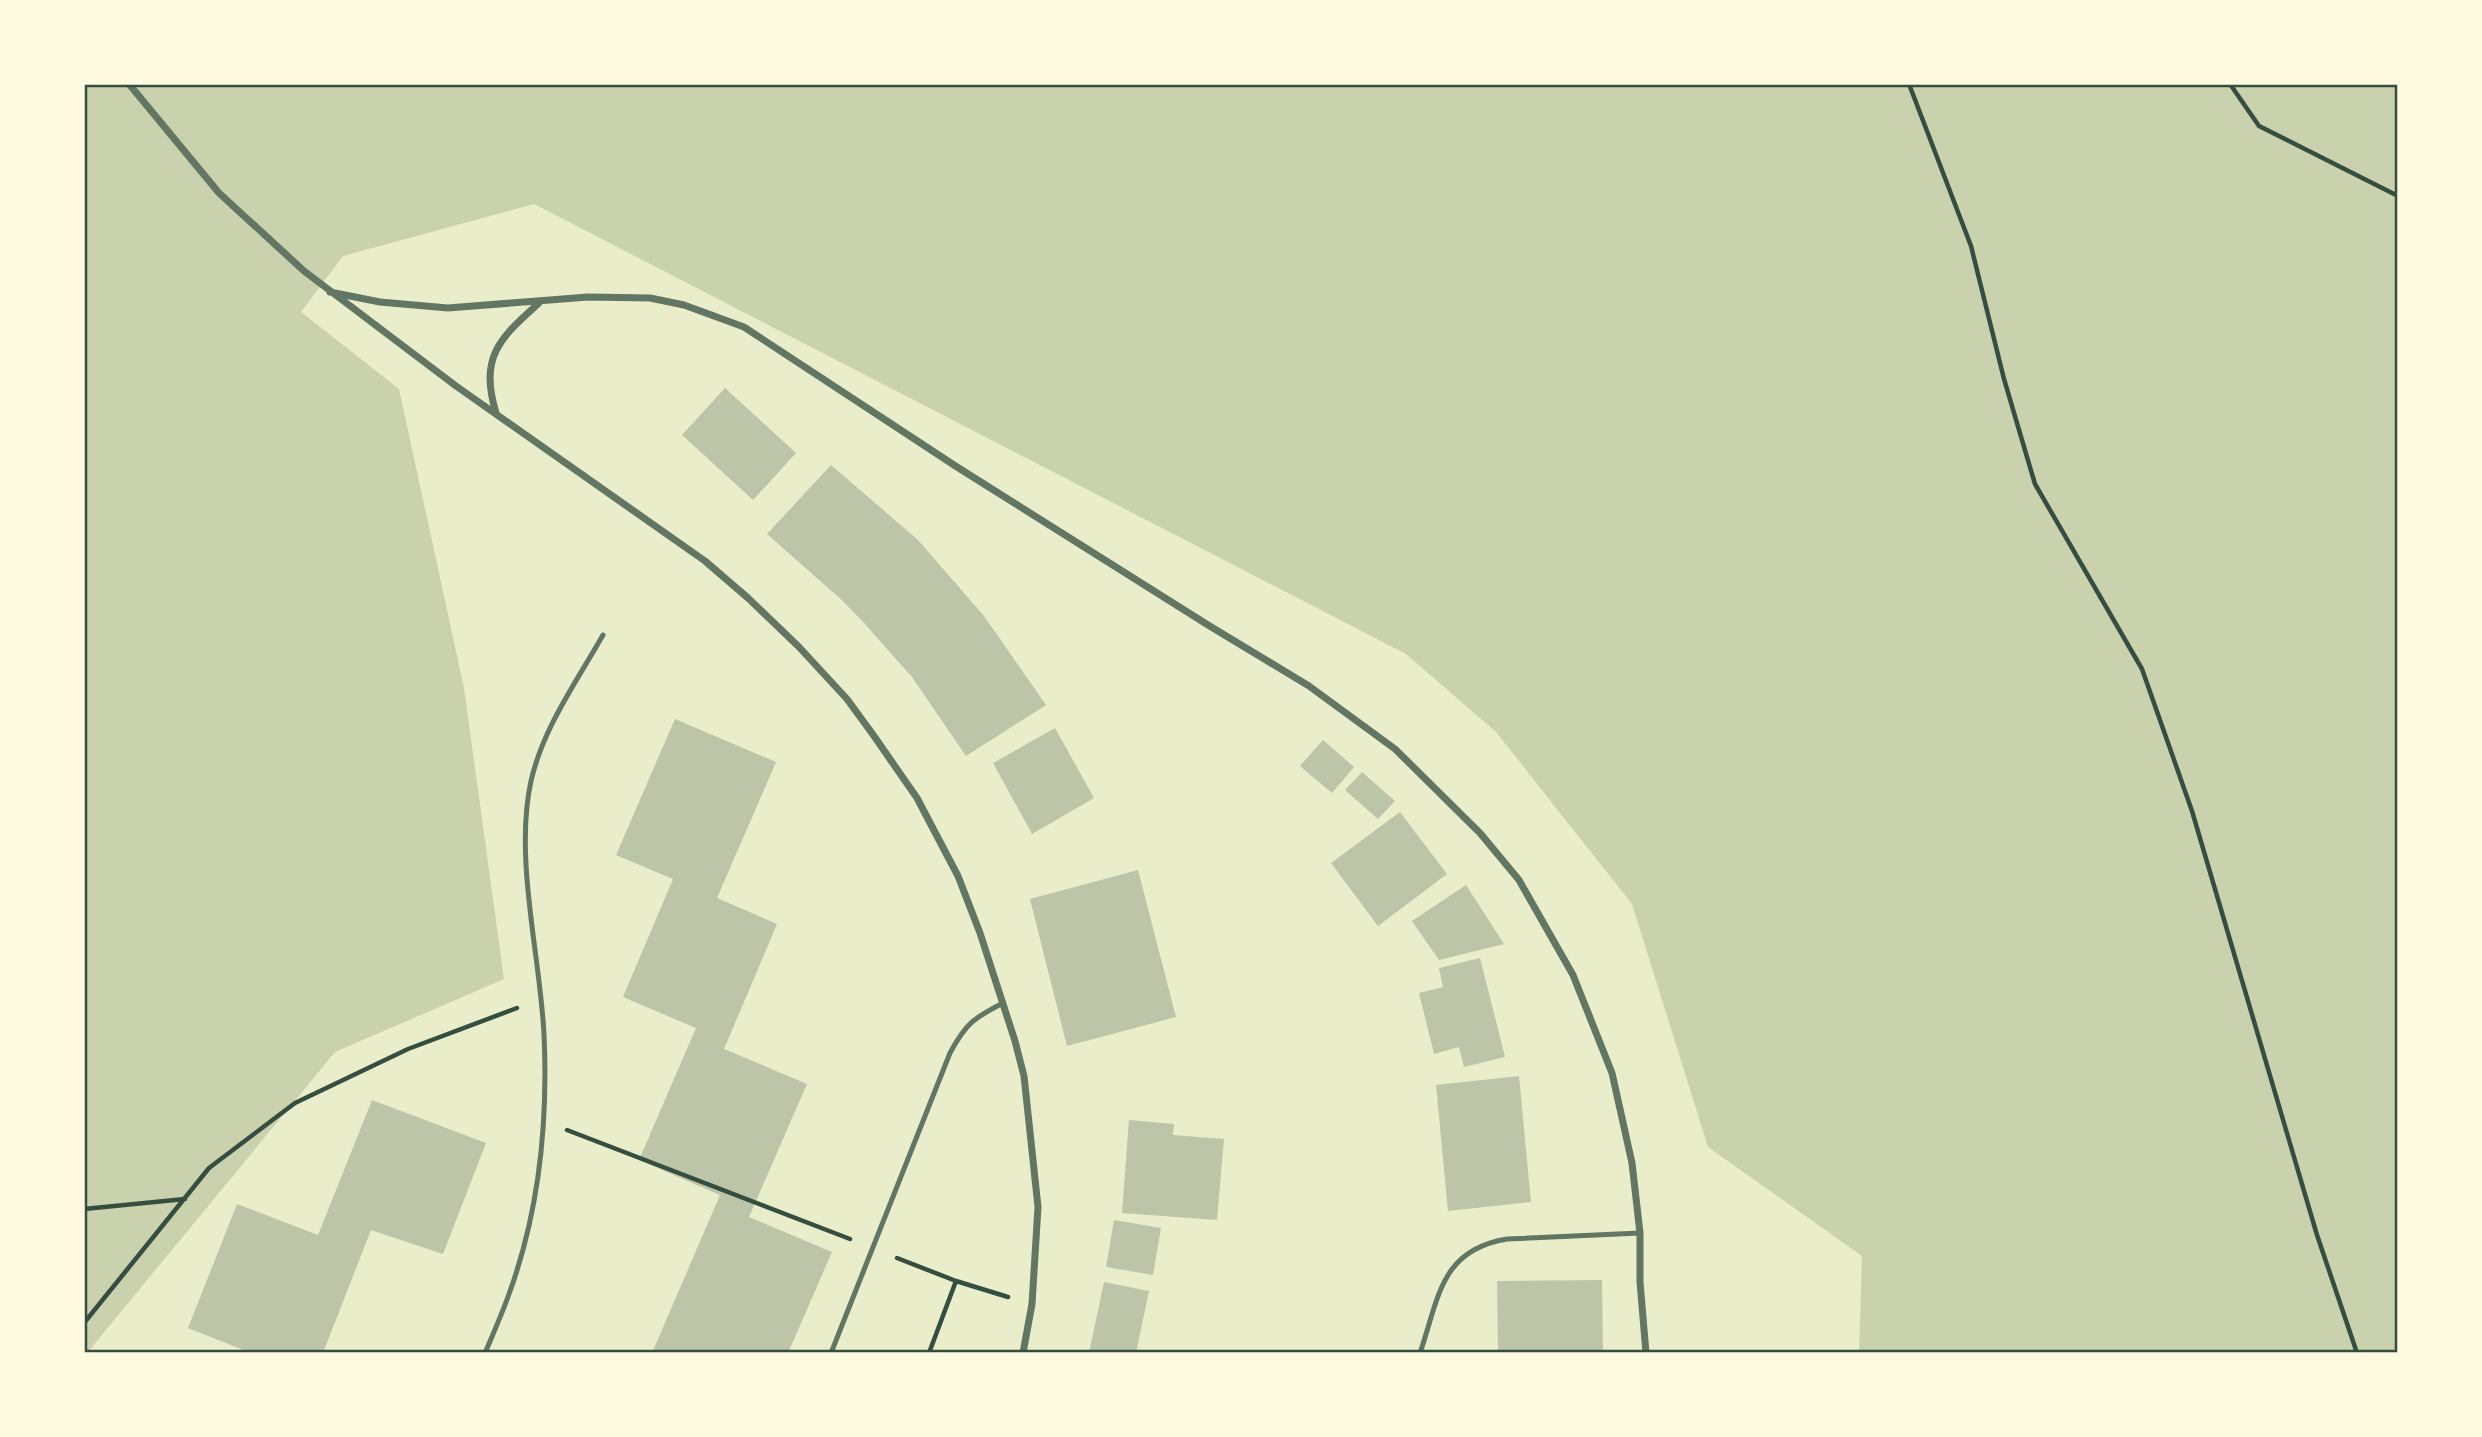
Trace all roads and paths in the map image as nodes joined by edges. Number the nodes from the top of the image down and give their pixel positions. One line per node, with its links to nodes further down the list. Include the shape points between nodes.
1 (129, 84): 5 (street, via 219,193)
2 (1909, 84): 25 (path, via 1971,246 2035,484 2147,682 2192,811 2317,1235)
3 (2230, 84): 4 (path, via 2259,126)
4 (2398, 196)
5 (330, 292): 6 (street, via 448,308); 7 (street)
6 (541, 301): 7 (street, via 503,336 495,352 490,393); 14 (street, via 650,298 744,327 957,467 1309,686 1395,749 1480,833 1519,880 1573,975 1612,1073 1632,1163)
7 (496, 414): 10 (street, via 705,561 847,699 917,798 958,876)
8 (603, 635): 9 (lane, via 549,728 531,781 525,829)
9 (540, 999): 11 (lane); 12 (path, via 408,1049 295,1103 209,1168)
10 (1003, 1003): 15 (lane, via 973,1019 950,1052); 17 (street, via 1024,1076 1038,1207)
11 (542, 1121): 15 (path); 19 (lane, via 528,1230 510,1294)
12 (186, 1199): 13 (path); 18 (path)
13 (84, 1209)
14 (1640, 1233): 23 (lane, via 1507,1239 1469,1251 1454,1264 1444,1283); 24 (street)
15 (873, 1248): 16 (path); 20 (lane)
16 (956, 1282): 17 (path); 21 (path)
17 (1032, 1304): 22 (street)
18 (84, 1323)
19 (485, 1353)
20 (831, 1353)
21 (929, 1353)
22 (1023, 1353)
23 (1420, 1353)
24 (1646, 1353)
25 (2357, 1353)

